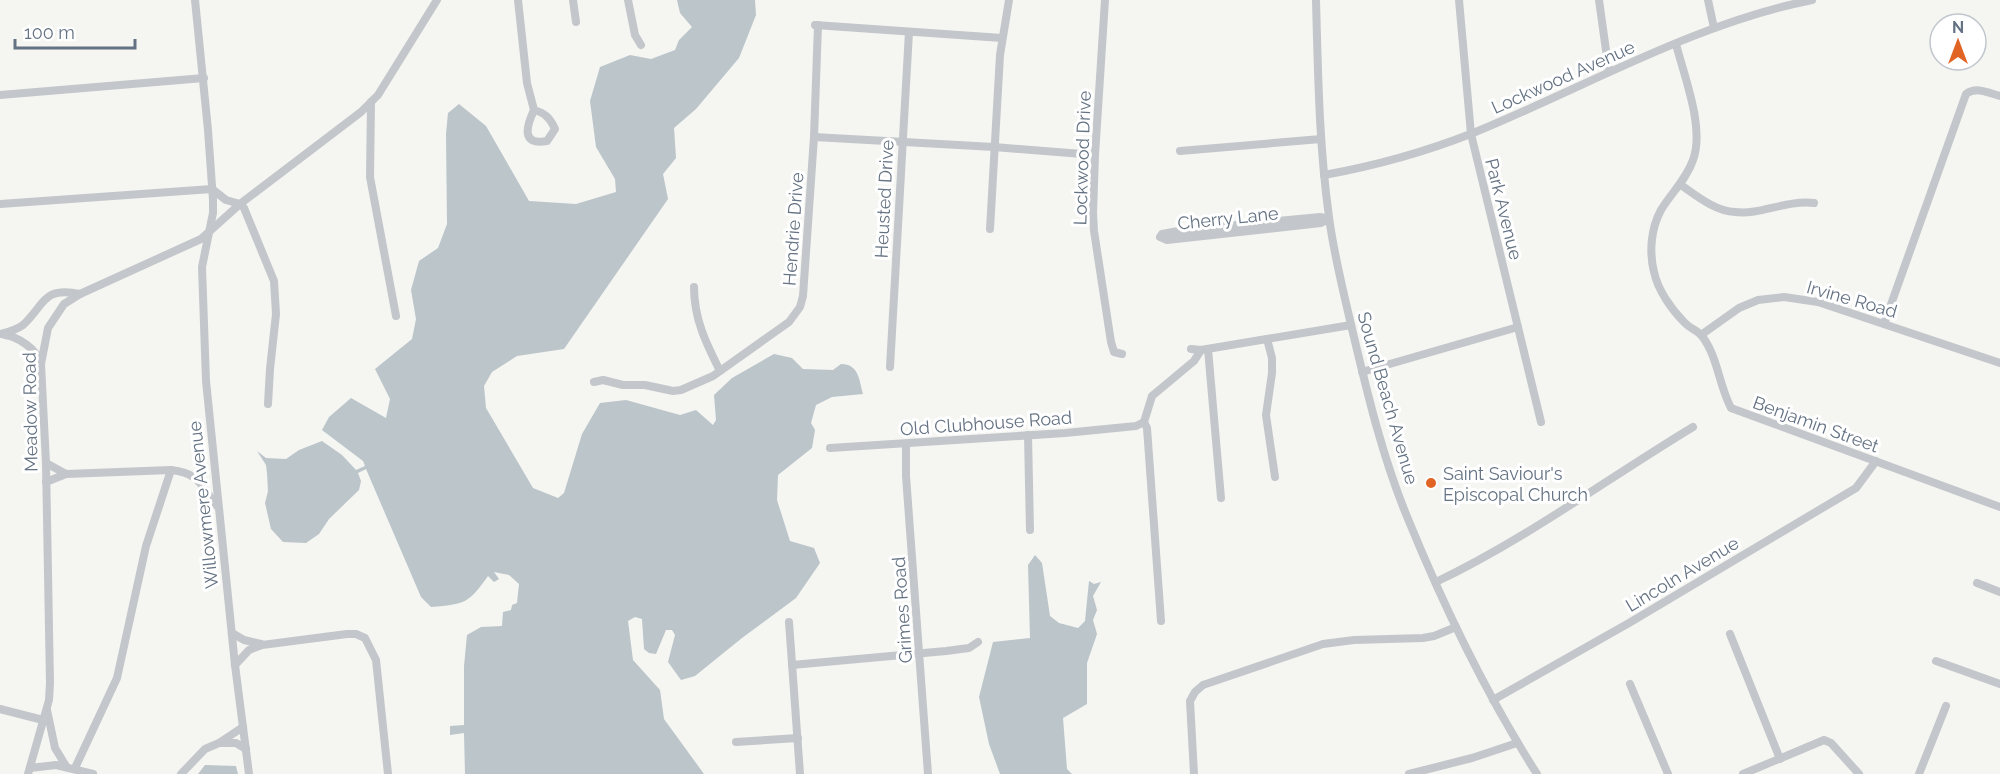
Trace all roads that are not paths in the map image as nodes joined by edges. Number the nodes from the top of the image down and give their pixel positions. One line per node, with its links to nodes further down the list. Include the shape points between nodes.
1 (195, 0): 20 (street)
2 (437, 0): 23 (street, Meadow Road)
3 (518, 0): 24 (street, via 527,83)
4 (573, 0): 13 (street)
5 (628, 0): 18 (street)
6 (1009, 0): 16 (street)
7 (1105, 0): 31 (street, Lockwood Drive)
8 (1316, 0): 27 (street, Sound Beach Avenue)
9 (1458, 0): 25 (street, Park Avenue)
10 (1599, 0): 19 (street)
11 (1708, 0): 14 (street)
12 (1812, 0): 14 (street, Lockwood Avenue, via 1775,7)
13 (576, 22)
14 (1714, 28): 17 (street, Lockwood Avenue)
15 (909, 32): 16 (street); 26 (street, Hendrie Drive, via 815,25); 28 (street, Heusted Drive)
16 (1002, 38): 29 (street)
17 (1676, 44): 19 (street, Lockwood Avenue); 33 (street, Benjamin Street, via 1697,135 1694,160)
18 (641, 45)
19 (1609, 72): 25 (street, Lockwood Avenue)
20 (204, 78): 21 (street); 34 (street)
21 (0, 95)
22 (2000, 96): 45 (street, via 1976,89 1966,94)
23 (371, 102): 37 (street, Meadow Road); 43 (street, via 370,177)
24 (534, 110)
25 (1471, 134): 32 (street, Lockwood Avenue, via 1380,163); 46 (street, Park Avenue)
26 (814, 137): 28 (street); 56 (street, Hendrie Drive, via 800,307 789,322)
27 (1321, 139): 30 (street); 32 (street, Sound Beach Avenue)
28 (903, 142): 29 (street); 55 (street, Heusted Drive)
29 (994, 147): 31 (street); 39 (street)
30 (1180, 151)
31 (1095, 155): 52 (street, Lockwood Drive, via 1094,231)
32 (1324, 175): 38 (street, Sound Beach Avenue)
33 (1681, 185): 35 (street, via 1713,206 1734,212); 48 (street, Benjamin Street, via 1660,211 1652,234 1653,271 1671,306 1684,323)
34 (212, 189): 36 (street); 37 (street, via 226,200); 40 (street)
35 (1814, 202)
36 (0, 204)
37 (240, 204): 40 (street, Meadow Road); 59 (street, via 250,219 274,281 276,314)
38 (1329, 219): 38 (street, Cherry Lane, via 1184,230 1160,237 1167,240); 44 (street, Sound Beach Avenue)
39 (990, 230)
40 (209, 233): 42 (street, Meadow Road); 73 (street, Willowmere Avenue, via 202,267 202,305)
41 (694, 287): 56 (street, via 699,326)
42 (80, 294): 47 (street, via 60,292 44,299 23,324); 54 (street, Meadow Road, via 64,304 48,328)
43 (396, 316)
44 (1351, 324): 49 (street); 57 (street, Sound Beach Avenue)
45 (1884, 324): 48 (street, Irvine Road, via 1818,302 1774,297 1739,308); 53 (street, Irvine Road)
46 (1518, 327): 57 (street); 61 (street, Park Avenue)
47 (1, 334): 54 (street, via 25,344)
48 (1701, 335): 66 (street, Benjamin Street, via 1731,408)
49 (1268, 339): 51 (street); 70 (street, via 1272,374 1266,415)
50 (1191, 349): 51 (street)
51 (1205, 349): 60 (street, via 1152,396); 72 (street)
52 (1118, 353)
53 (2000, 363)
54 (41, 364): 67 (street, Meadow Road)
55 (890, 367)
56 (720, 371): 58 (street, Hendrie Drive, via 694,386 673,391 603,380)
57 (1362, 372): 76 (street, Sound Beach Avenue, via 1400,498)
58 (594, 382)
59 (268, 404)
60 (1144, 422): 63 (street, Old Clubhouse Road, via 1136,426); 79 (street)
61 (1541, 422)
62 (1693, 427): 76 (street, via 1481,561)
63 (1028, 435): 64 (street, Old Clubhouse Road); 75 (street)
64 (906, 444): 65 (street, Old Clubhouse Road); 86 (street, Grimes Road)
65 (830, 448)
66 (1876, 462): 74 (street, Benjamin Street); 92 (street, Lincoln Avenue, via 1856,488)
67 (45, 463): 69 (street); 71 (street, Meadow Road)
68 (171, 470): 69 (street); 73 (street, via 195,476); 104 (street, via 146,546 117,678)
69 (66, 474): 71 (street)
70 (1275, 477)
71 (46, 482): 95 (street, Meadow Road, via 50,683)
72 (1221, 498)
73 (218, 507): 82 (street, Willowmere Avenue)
74 (2000, 507)
75 (1030, 530)
76 (1436, 582): 81 (street, Sound Beach Avenue)
77 (1977, 583): 78 (street)
78 (2000, 592)
79 (1161, 621)
80 (789, 622): 89 (street)
81 (1456, 627): 92 (street, Sound Beach Avenue); 112 (street, via 1423,638 1323,644 1203,685 1190,701)
82 (232, 633): 85 (street); 88 (street, Willowmere Avenue)
83 (1730, 634): 103 (street)
84 (978, 642): 86 (street, via 969,648)
85 (262, 645): 88 (street, via 249,650); 109 (street, via 347,634 365,638 376,660)
86 (920, 653): 89 (street); 111 (street, Grimes Road)
87 (1936, 661): 91 (street)
88 (235, 665): 97 (street, Willowmere Avenue)
89 (792, 665): 98 (street)
90 (1630, 684): 115 (street)
91 (2000, 684)
92 (1493, 700): 101 (street, Sound Beach Avenue)
93 (1946, 706): 118 (street)
94 (0, 709): 96 (street)
95 (46, 709): 96 (street, Meadow Road); 104 (street, via 55,748)
96 (43, 720): 105 (street, Meadow Road)
97 (243, 728): 100 (street); 102 (street, Willowmere Avenue)
98 (798, 738): 99 (street); 110 (street)
99 (736, 742)
100 (219, 743): 102 (street, via 236,743); 107 (street, via 205,749)
101 (1517, 743): 113 (street); 114 (street, Sound Beach Avenue)
102 (246, 749): 108 (street, Willowmere Avenue)
103 (1780, 759): 116 (street); 117 (street, via 1824,740)
104 (70, 767): 105 (street, via 45,765); 106 (street)
105 (29, 771)
106 (93, 774)
107 (181, 774)
108 (249, 774)
109 (388, 774)
110 (800, 774)
111 (928, 774)
112 (1194, 774)
113 (1409, 774)
114 (1537, 774)
115 (1668, 774)
116 (1743, 774)
117 (1859, 774)
118 (1919, 774)

